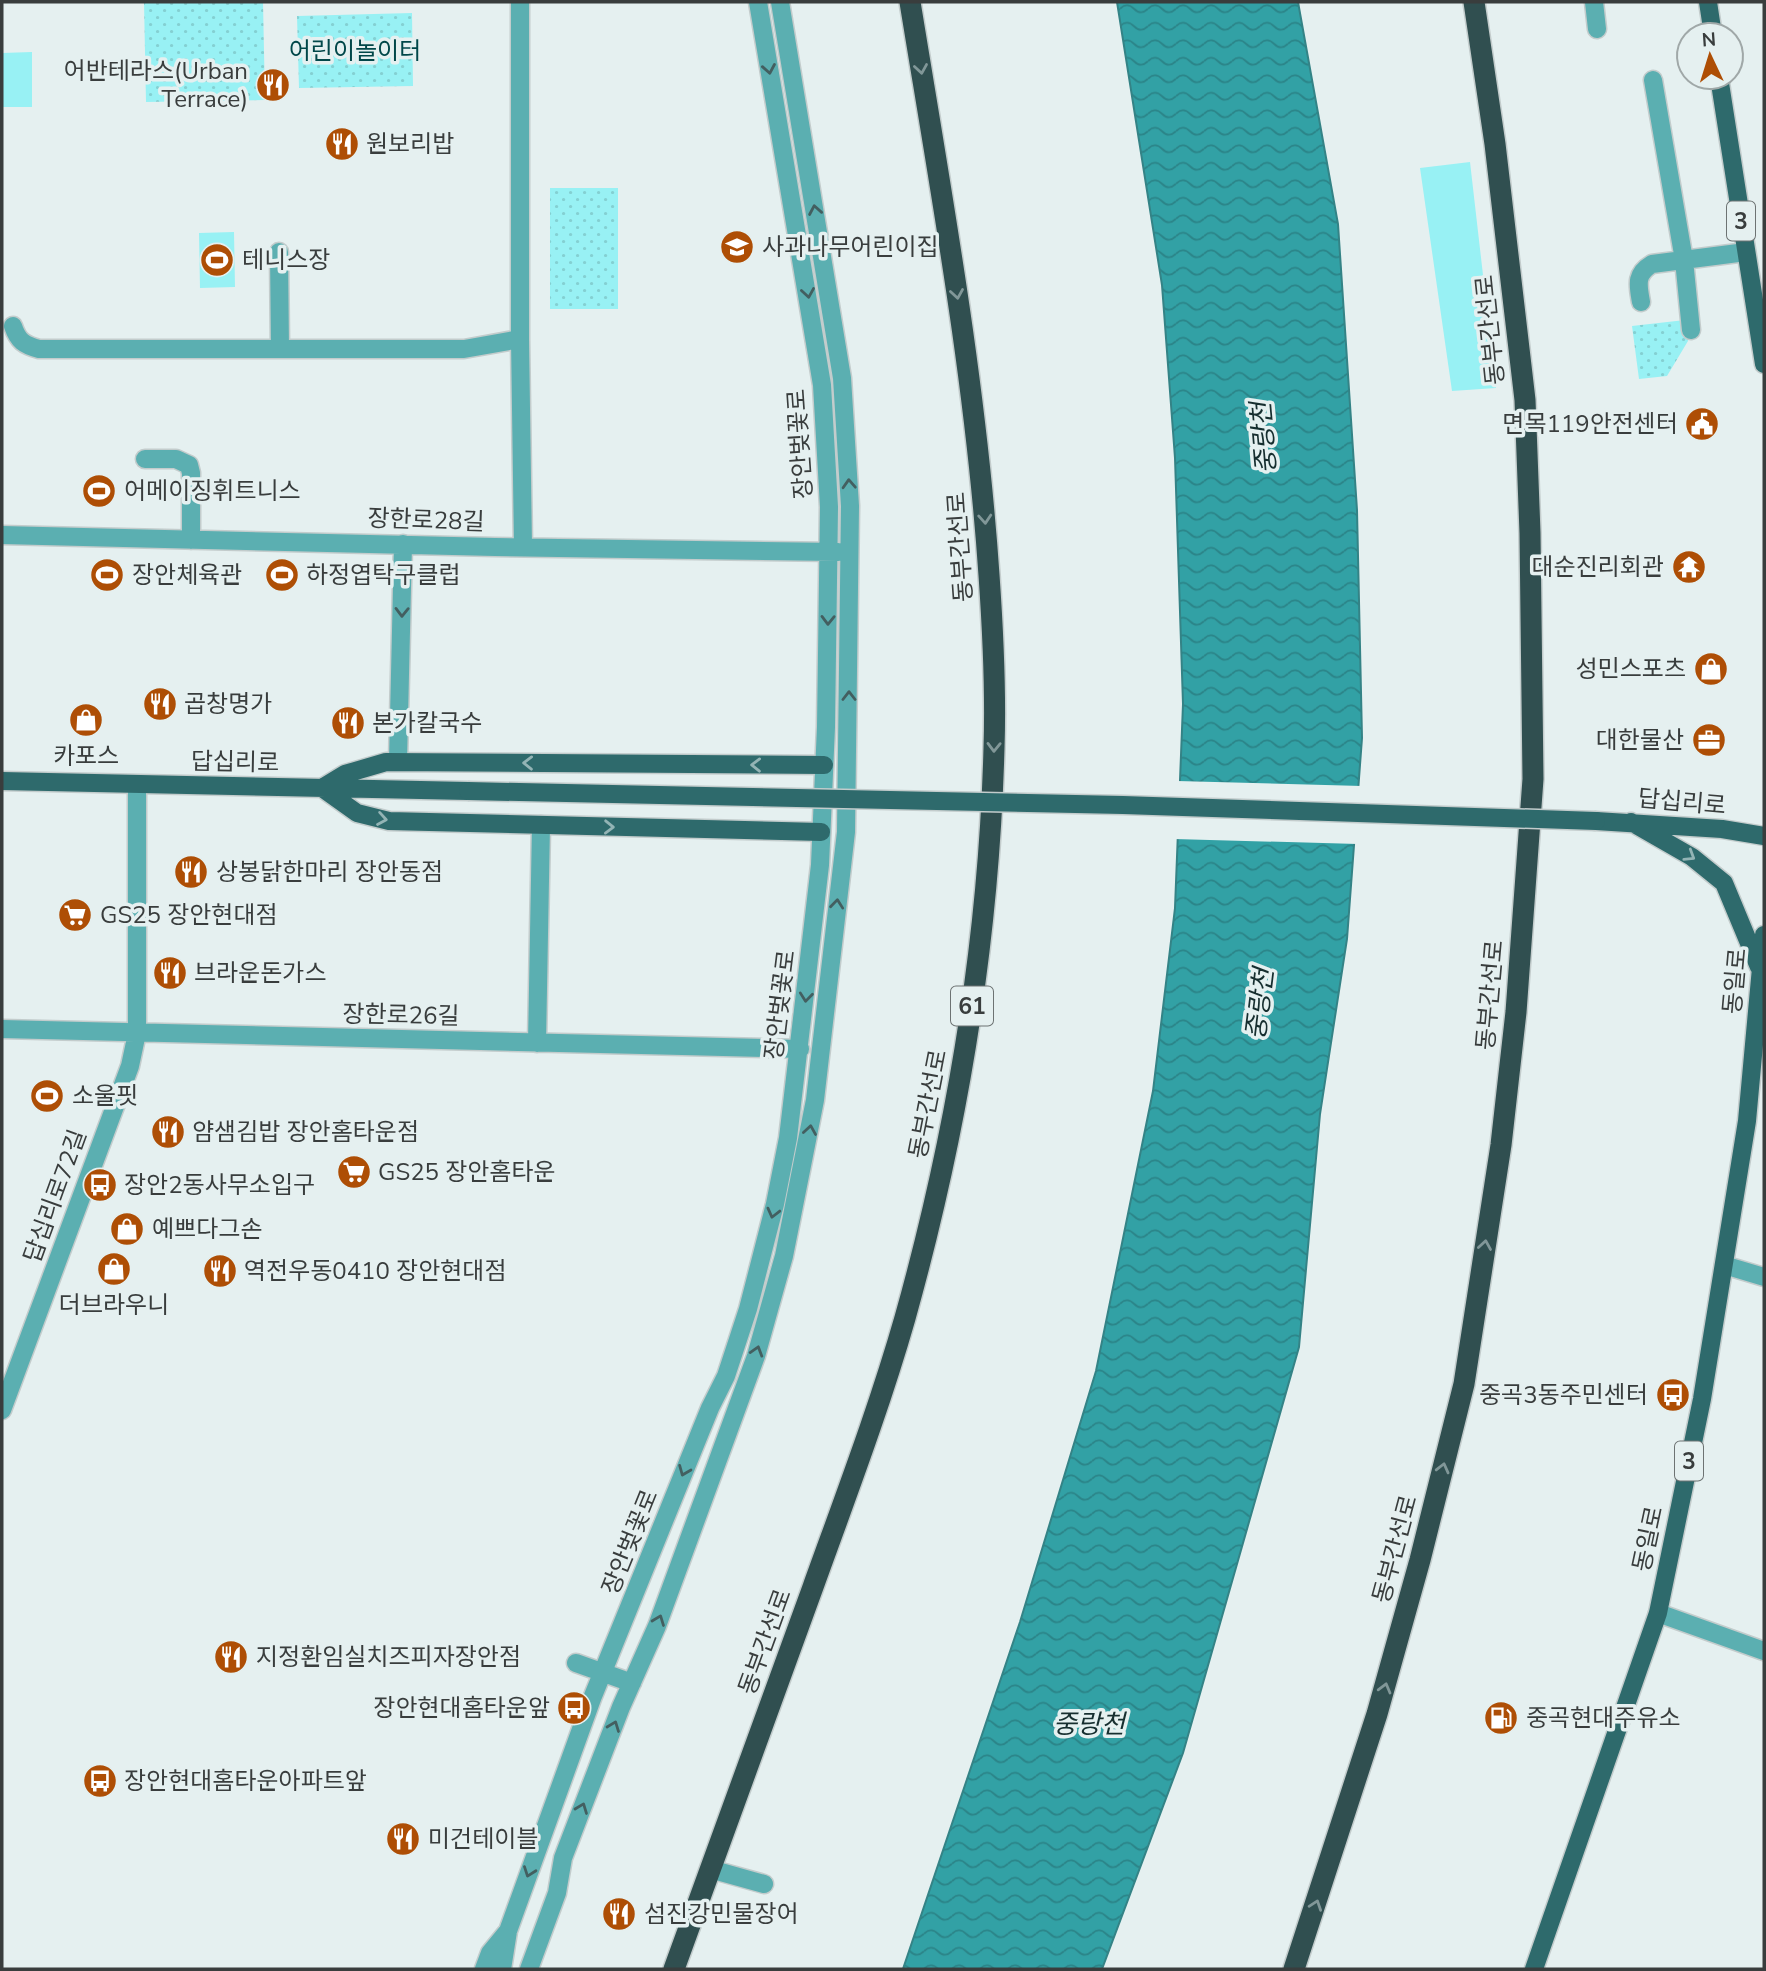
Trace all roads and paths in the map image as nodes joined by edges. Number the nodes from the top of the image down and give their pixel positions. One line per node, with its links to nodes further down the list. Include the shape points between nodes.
1 (520, 2): 18 (street)
2 (758, 2): 26 (street, 장안벚꽃로, one-way to 26, via 822,385)
3 (780, 2): 27 (street, 장안벚꽃로, one-way to 3, via 842,378)
4 (910, 2): 51 (highway, 동부간선로 / 61, one-way to 51, via 958,300 984,503 995,744 978,963 964,1065 904,1321)
5 (1475, 2): 58 (highway, 동부간선로, one-way to 5, via 1377,1714 1464,1384 1501,1145 1517,999 1532,779 1529,507 1523,386)
6 (1594, 2): 9 (street)
7 (1708, 2): 8 (main road)
8 (1711, 21)
9 (1597, 29)
10 (1653, 80): 14 (street)
11 (1721, 91): 12 (main road, 3)
12 (1746, 252): 14 (street); 20 (main road, 3)
13 (279, 253): 19 (street)
14 (1684, 260): 15 (street, via 1652,264 1641,271); 17 (street)
15 (1641, 302)
16 (13, 326): 19 (street, via 17,339 39,349)
17 (1691, 330)
18 (520, 340): 19 (street, via 464,349); 25 (street)
19 (280, 349)
20 (1764, 364)
21 (145, 459): 23 (street, via 176,459 189,466)
22 (2, 535): 23 (street, 장한로28길)
23 (191, 540): 24 (street, 장한로28길)
24 (403, 544): 25 (street, 장한로28길); 28 (street, one-way to 28)
25 (523, 547): 26 (street, 장한로28길)
26 (829, 552): 27 (street, 장한로28길); 29 (street, 장안벚꽃로, one-way to 29)
27 (850, 552): 50 (street, 장안벚꽃로, one-way to 27, via 756,1356 808,1144 846,832)
28 (398, 761): 29 (main road, one-way to 28); 32 (main road, via 360,768)
29 (824, 765): 35 (street, 장안벚꽃로)
30 (2, 782): 31 (main road, 답십리로)
31 (137, 785): 32 (main road, 답십리로); 40 (street, 답십리로72길)
32 (322, 788): 33 (main road, 답십리로, bridge, via 1123,805); 34 (main road, one-way to 34, via 357,813 389,821)
33 (1631, 822): 36 (main road, 답십리로); 38 (main road, one-way to 38, via 1692,857 1724,883)
34 (541, 825): 35 (main road, one-way to 35); 41 (street)
35 (821, 832): 42 (street, 장안벚꽃로, one-way to 42)
36 (1764, 836)
37 (1764, 935): 38 (main road, 동일로 / 3)
38 (1761, 971): 43 (main road, 동일로 / 3, via 1747,1121)
39 (2, 1029): 40 (street, 장한로26길)
40 (137, 1033): 41 (street, 장한로26길); 45 (street, 답십리로72길, via 130,1066)
41 (537, 1042): 42 (street, 장한로26길)
42 (800, 1049): 49 (street, 장안벚꽃로, one-way to 49, via 775,1204 748,1310 726,1376)
43 (1724, 1265): 44 (street); 46 (main road, 동일로 / 3)
44 (1764, 1277)
45 (2, 1410)
46 (1658, 1613): 47 (street); 59 (main road, 동일로 / 3)
47 (1764, 1651)
48 (576, 1663): 49 (street)
49 (603, 1673): 50 (street); 53 (street, 장안벚꽃로, one-way to 53)
50 (632, 1683): 56 (street, 장안벚꽃로, one-way to 50, via 557,1893 563,1858)
51 (710, 1869): 52 (street); 57 (highway, 동부간선로 / 61)
52 (764, 1884)
53 (508, 1931): 54 (street); 55 (street, 장안벚꽃로)
54 (484, 1969)
55 (502, 1969)
56 (529, 1969)
57 (674, 1969)
58 (1294, 1969)
59 (1534, 1969)

